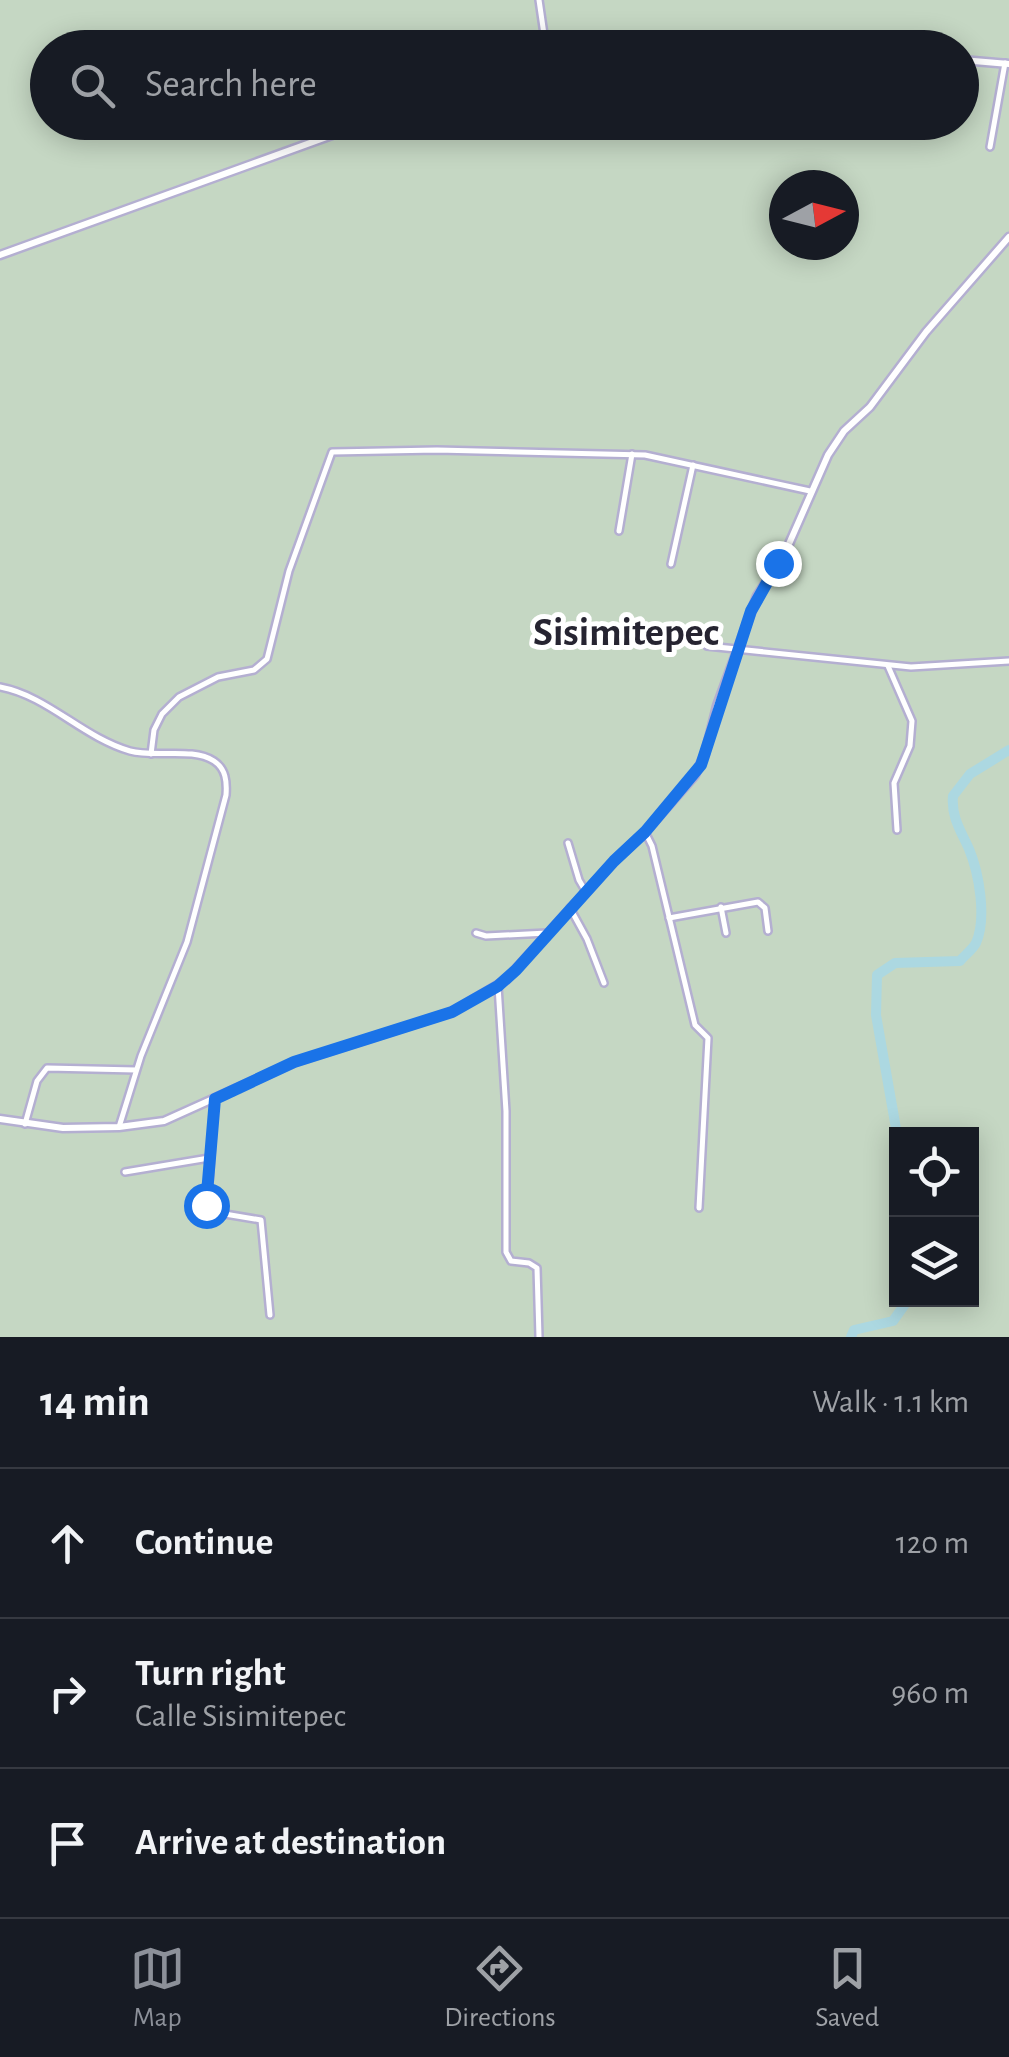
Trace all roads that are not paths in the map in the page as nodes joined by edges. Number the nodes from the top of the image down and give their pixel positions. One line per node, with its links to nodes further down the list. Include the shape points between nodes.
1 (539, 0): 2 (street)
2 (543, 30)
3 (979, 61): 4 (street)
4 (1007, 63): 6 (street)
5 (318, 140): 8 (street)
6 (990, 147)
7 (1009, 237): 11 (street, via 840,435)
8 (0, 255)
9 (632, 454): 10 (street); 12 (street); 19 (street, via 332,452 289,571 267,659 179,697 154,730)
10 (693, 466): 11 (street); 13 (street)
11 (810, 491): 15 (street, via 785,553 757,596)
12 (619, 531)
13 (671, 564)
14 (707, 646): 15 (street)
15 (740, 648): 17 (street); 21 (street, via 701,765)
16 (1009, 661): 17 (street)
17 (888, 666): 20 (street, via 912,721 910,746 894,783)
18 (0, 687): 19 (street, via 37,699 110,744)
19 (151, 754): 33 (street, via 212,760 227,780 187,942)
20 (897, 830)
21 (645, 832): 23 (street); 26 (street)
22 (568, 843): 23 (street)
23 (586, 892): 25 (street)
24 (720, 907): 26 (street); 27 (street, via 762,903); 30 (street)
25 (570, 908): 29 (street); 31 (street)
26 (669, 918): 40 (street, via 696,1025 708,1038)
27 (768, 931)
28 (476, 933): 29 (street)
29 (548, 933): 32 (street)
30 (726, 933)
31 (604, 983)
32 (498, 986): 34 (street, via 452,1012 294,1062); 42 (street, via 506,1252 511,1262 537,1268)
33 (136, 1070): 36 (street, via 46,1068); 37 (street)
34 (215, 1099): 37 (street, via 164,1121); 38 (street)
35 (0, 1119): 36 (street)
36 (25, 1124): 37 (street)
37 (119, 1127)
38 (209, 1158): 39 (street); 41 (street, via 206,1211 261,1220)
39 (124, 1172)
40 (699, 1208)
41 (270, 1316)
42 (539, 1337)

